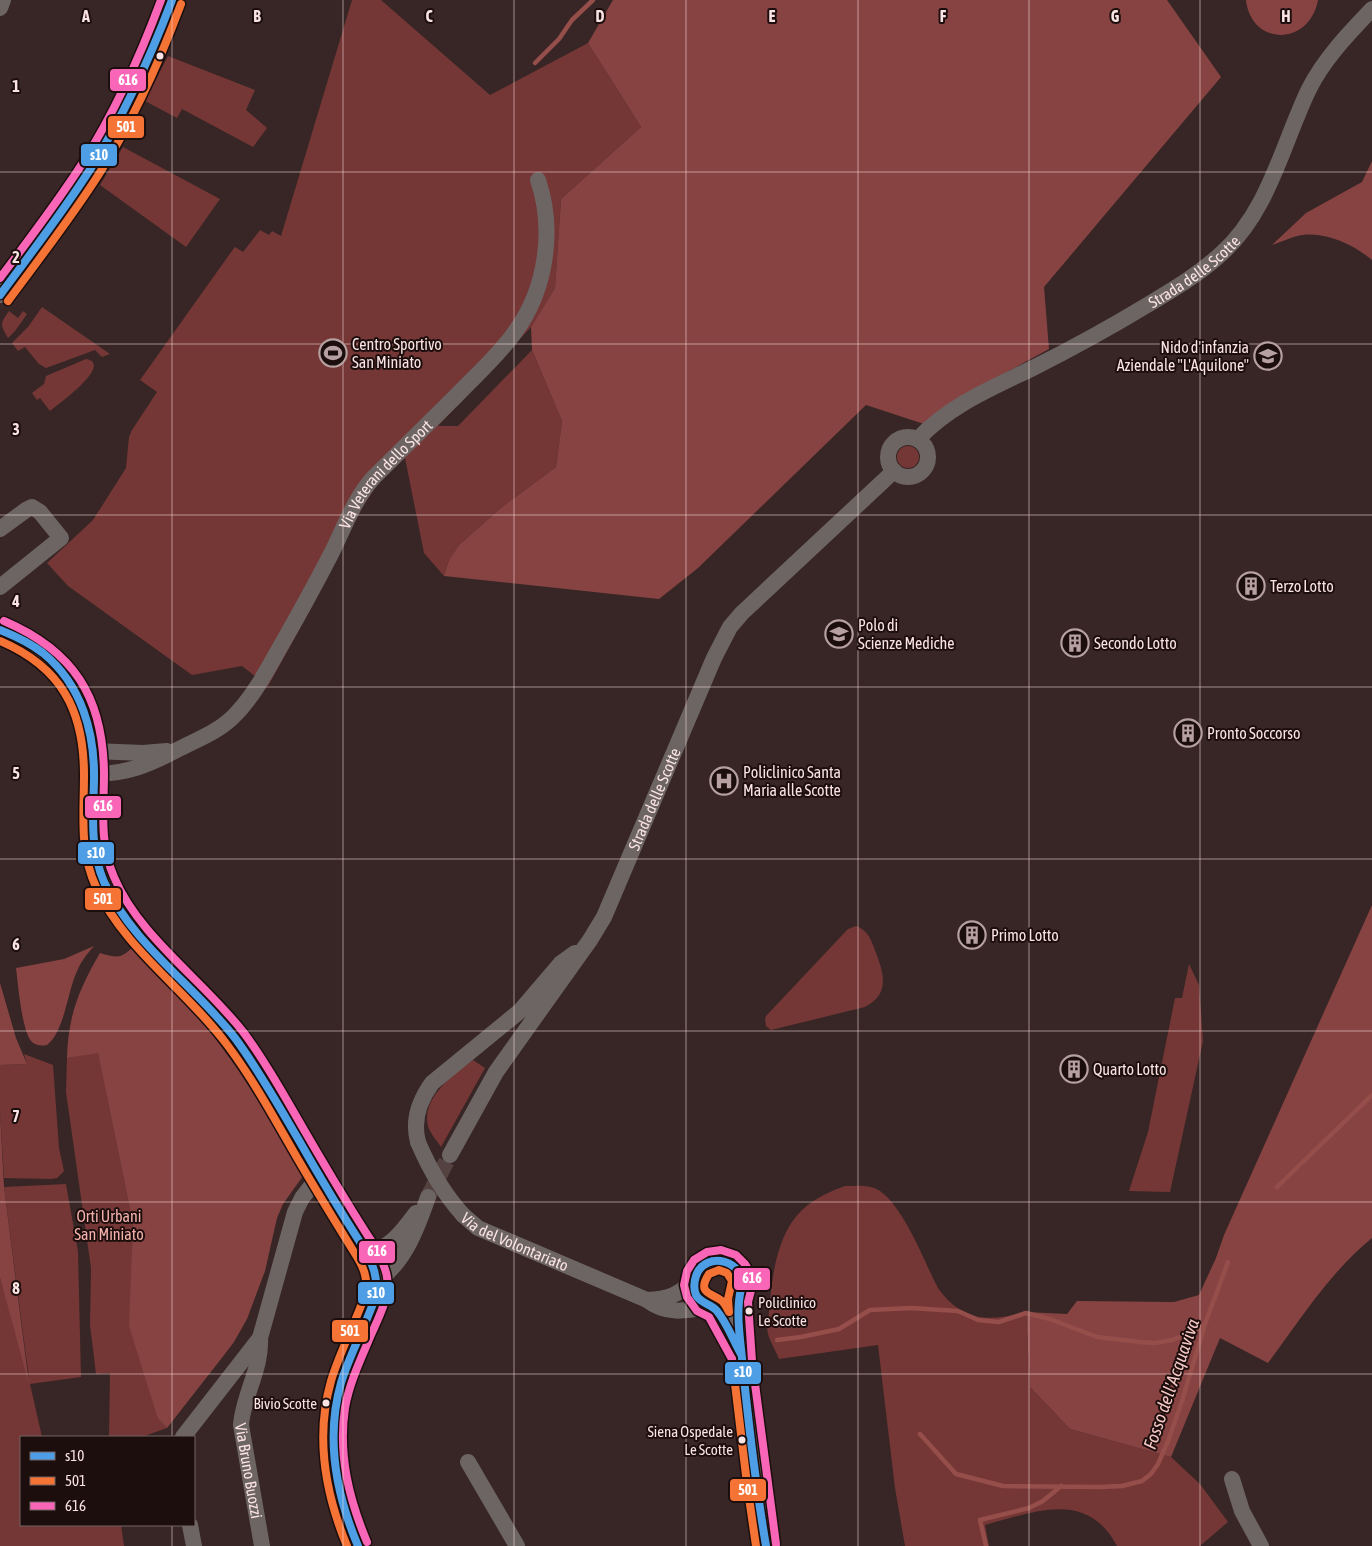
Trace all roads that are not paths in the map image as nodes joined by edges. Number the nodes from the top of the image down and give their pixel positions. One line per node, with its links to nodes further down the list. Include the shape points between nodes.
1 (3, 0): 2 (street)
2 (0, 8)
3 (1372, 9): 13 (street, Strada delle Scotte, via 1318,73 1264,196 1240,234 1221,254 1187,281 1117,324 952,409)
4 (154, 47): 5 (street)
5 (131, 96)
6 (110, 135): 7 (street)
7 (84, 177)
8 (538, 180): 18 (street, Via Veterani dello Sport, via 546,217 545,256 537,289 521,324 499,351 363,490 312,590 246,703 212,733)
9 (58, 215): 10 (street)
10 (39, 241)
11 (11, 280): 12 (street)
12 (0, 295)
13 (918, 439): 14 (street, via 912,436 899,438 890,447 888,460); 14 (street, via 928,452 925,468 910,477)
14 (894, 471): 21 (street, Strada delle Scotte, via 730,627 612,901)
15 (0, 529): 16 (street, via 32,507 61,538)
16 (0, 587)
17 (0, 630): 19 (street, via 42,652 69,679 85,710)
18 (179, 749): 19 (street, Via Veterani dello Sport, via 143,753); 20 (street, Via Veterani dello Sport, via 121,773)
19 (94, 751): 20 (street)
20 (94, 774): 25 (street, via 93,841 99,868 110,892 146,943 234,1038 274,1098)
21 (584, 949): 22 (street, Via del Volontariato, via 561,963 526,1006); 23 (street, Strada delle Scotte)
22 (477, 1048): 23 (street, Via del Volontariato, via 502,1045); 30 (street, Via del Volontariato, bridge, via 438,1077 418,1108 418,1142 447,1195 463,1216 478,1228)
23 (508, 1054): 24 (street, Strada delle Scotte)
24 (450, 1155)
25 (319, 1176): 26 (street); 32 (street, Via Bruno Buozzi, via 295,1212)
26 (367, 1255): 28 (street); 28 (street, via 394,1241 428,1197 406,1248 393,1268)
27 (694, 1280): 29 (main road, via 704,1264 725,1261 734,1266 742,1278); 30 (street, via 672,1296); 31 (main road, via 697,1296)
28 (377, 1282): 40 (street, via 375,1298 341,1384 334,1419 336,1476 342,1505)
29 (738, 1298): 31 (main road, via 725,1308); 33 (main road)
30 (647, 1300): 31 (street, Via del Volontariato, via 657,1307 674,1311)
31 (712, 1308): 33 (main road)
32 (260, 1338): 34 (street, Via Bruno Buozzi); 39 (street, Via Bruno Buozzi, via 260,1351 241,1426)
33 (740, 1354): 42 (main road)
34 (184, 1436)
35 (468, 1462): 41 (street)
36 (1232, 1479): 43 (street, via 1242,1511)
37 (190, 1526): 38 (street)
38 (194, 1546)
39 (262, 1546)
40 (358, 1546)
41 (517, 1546)
42 (766, 1546)
43 (1261, 1546)

